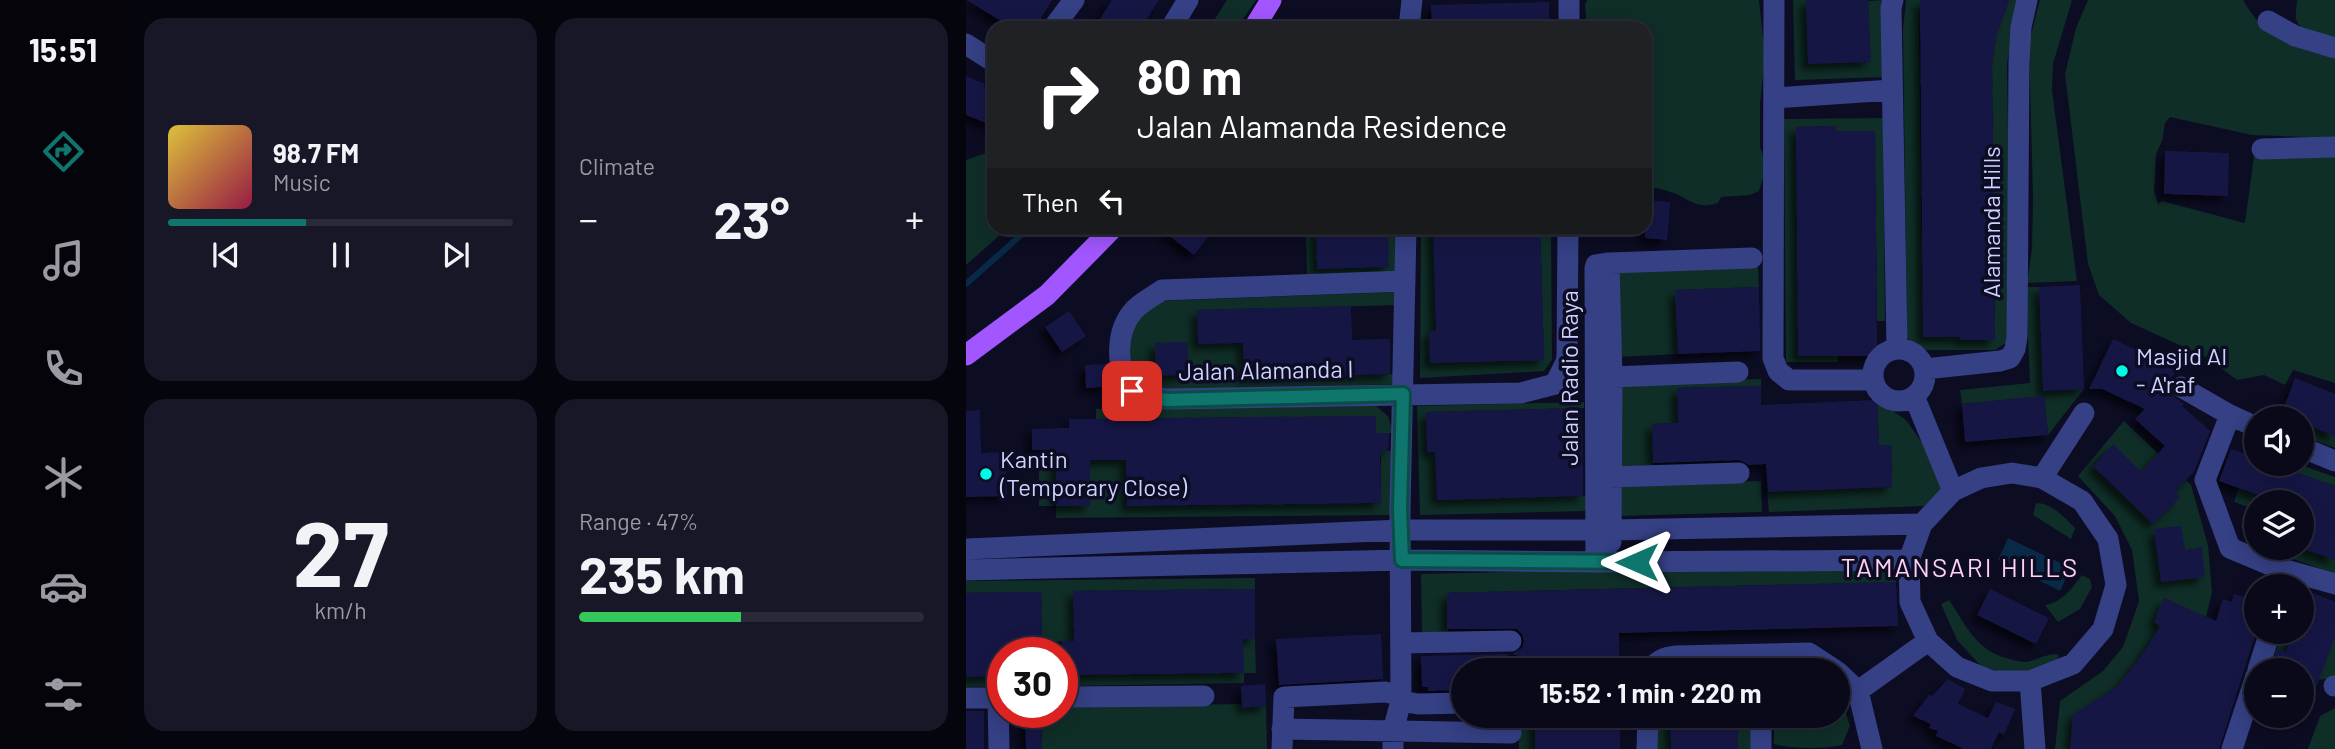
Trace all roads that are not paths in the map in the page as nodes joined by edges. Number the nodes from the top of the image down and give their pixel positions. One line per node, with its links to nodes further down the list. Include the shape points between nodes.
1 (1074, 0): 9 (street)
2 (1188, 0): 10 (street)
3 (1271, 0): 11 (main road)
4 (1412, 0): 12 (street)
5 (1569, 0): 13 (street)
6 (1774, 0): 19 (street)
7 (1893, 0): 18 (street)
8 (2027, 0): 30 (street, Alamanda Hills, via 2019,62 2015,349 2010,358 2000,361)
9 (1058, 21)
10 (1175, 21)
11 (1258, 21)
12 (1410, 21)
13 (1569, 21)
14 (2268, 21): 16 (street, via 2294,36)
15 (966, 44): 17 (street)
16 (2335, 48)
17 (987, 58)
18 (1892, 90): 19 (street); 28 (street)
19 (1775, 98): 33 (street, via 1773,358 1788,380)
20 (2335, 147): 21 (street)
21 (2262, 149)
22 (1106, 235): 29 (main road, via 1047,295)
23 (1406, 235): 27 (street)
24 (1568, 235): 35 (street, Jalan Alamanda I, via 1567,356 1555,384 1521,393)
25 (1752, 258): 26 (street)
26 (1609, 263): 32 (street, Jalan Radio Raya); 48 (street, Jalan Radio Raya, via 1595,268)
27 (1405, 281): 35 (street); 35 (street, Jalan Alamanda I, via 1162,290 1136,307 1122,327 1120,355 1122,374 1132,391 1167,400)
28 (1897, 348): 30 (street, via 1911,351); 33 (street, via 1883,353 1874,365)
29 (966, 355)
30 (1925, 369): 36 (street, via 1925,379)
31 (1738, 372): 32 (street)
32 (1612, 377): 43 (street, Jalan Radio Raya)
33 (1873, 380): 36 (street, via 1884,397 1905,401)
34 (2181, 387): 38 (street)
35 (1403, 394): 47 (street)
36 (1914, 397): 45 (street)
37 (2084, 414): 44 (street)
38 (2230, 415): 39 (street); 54 (street, via 2204,480 2230,548)
39 (2244, 421)
40 (2314, 452): 41 (street)
41 (2335, 461)
42 (1739, 473): 43 (street)
43 (1610, 477): 48 (street, Jalan Radio Raya)
44 (2042, 478): 45 (street, via 2012,473 1981,478); 64 (street, via 2082,501 2108,539 2116,585 2103,629 2073,664)
45 (1953, 491): 46 (street)
46 (1922, 524): 48 (street); 50 (street)
47 (1401, 530): 48 (street); 49 (street); 51 (street)
48 (1604, 530): 52 (street, Jalan Radio Raya)
49 (966, 549)
50 (1909, 559): 52 (street); 58 (street, via 1910,602)
51 (1402, 560): 52 (street); 53 (street); 59 (street)
52 (1603, 562)
53 (966, 570)
54 (2278, 574)
55 (2314, 582): 56 (street)
56 (2335, 584)
57 (1511, 641): 59 (street)
58 (1928, 641): 64 (street, via 1956,667 1992,681); 66 (street)
59 (1402, 643): 71 (street)
60 (1663, 658): 61 (street)
61 (1681, 658)
62 (1784, 658): 63 (street, via 1809,653)
63 (1816, 658)
64 (2030, 681): 84 (street)
65 (1850, 684): 66 (street)
66 (1858, 691): 83 (street)
67 (1204, 696): 68 (street)
68 (1078, 697)
69 (966, 698): 70 (street)
70 (987, 698)
71 (1401, 701): 72 (street); 78 (street, via 1385,692 1284,697); 79 (street)
72 (1451, 703)
73 (2244, 712): 85 (street)
74 (999, 728): 80 (street)
75 (1648, 728): 81 (street)
76 (1761, 728): 82 (street)
77 (1510, 733): 79 (street)
78 (1282, 739): 79 (street)
79 (1393, 740)
80 (999, 749)
81 (1647, 749)
82 (1762, 749)
83 (1872, 749)
84 (2035, 749)
85 (2232, 749)

